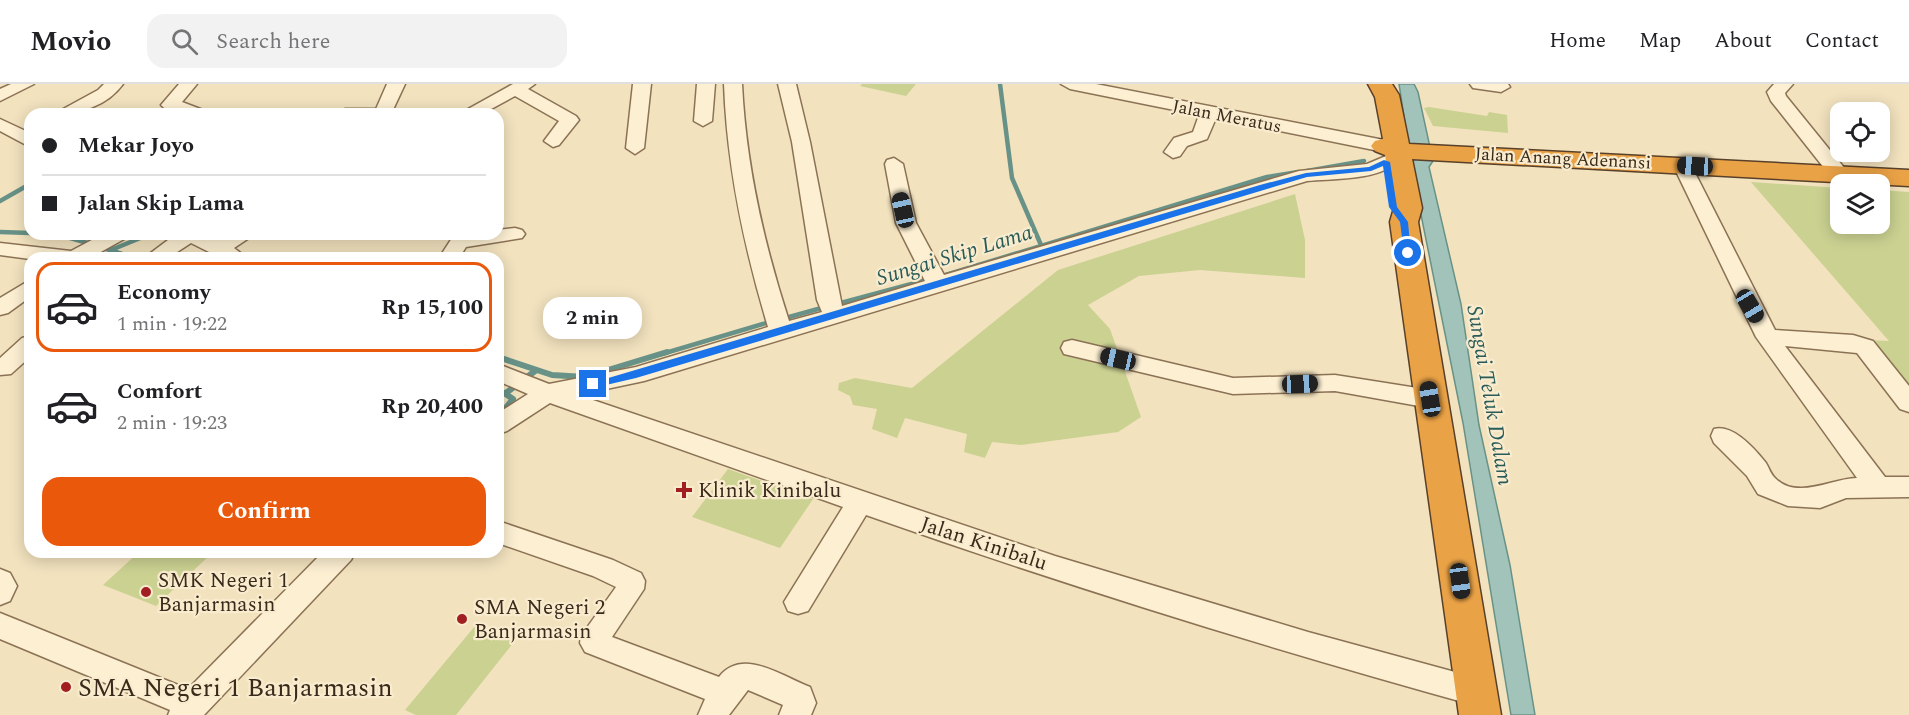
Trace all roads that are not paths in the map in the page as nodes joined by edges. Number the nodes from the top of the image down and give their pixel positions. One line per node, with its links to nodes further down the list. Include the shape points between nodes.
1 (25, 84): 15 (street)
2 (114, 84): 16 (street, via 104,94)
3 (188, 84): 17 (street, via 170,105)
4 (396, 84): 18 (street)
5 (642, 84): 25 (street)
6 (706, 84): 21 (street)
7 (734, 84): 51 (street, via 734,134 747,208)
8 (787, 84): 50 (street, via 804,153)
9 (1070, 84): 20 (street, Jalan Meratus)
10 (1479, 84): 13 (street)
11 (1784, 84): 30 (street, via 1776,92 1777,97)
12 (1381, 87): 27 (highway, via 1377,94)
13 (1501, 87)
14 (521, 90): 19 (street); 24 (street, via 570,120)
15 (0, 96)
16 (75, 108)
17 (181, 108)
18 (385, 108)
19 (481, 108)
20 (1209, 113): 26 (street, via 1202,135 1180,142); 27 (street, Jalan Meratus)
21 (703, 121)
22 (0, 124): 23 (street)
23 (24, 134)
24 (553, 141)
25 (635, 148)
26 (1173, 152)
27 (1394, 153): 29 (highway, Jalan Anang Adenansi); 47 (street, via 1371,169 1306,175); 57 (highway, via 1393,207 1404,222)
28 (894, 164): 47 (street, via 906,223)
29 (1682, 165): 30 (highway, Jalan Anang Adenansi); 52 (street)
30 (1839, 174)
31 (1890, 177): 32 (highway, Jalan Anang Adenansi)
32 (1909, 178)
33 (514, 234): 34 (street)
34 (504, 235)
35 (181, 240): 41 (street)
36 (202, 240): 42 (street)
37 (240, 240): 43 (street)
38 (473, 240): 44 (street, via 459,242)
39 (92, 248): 40 (street)
40 (34, 252)
41 (163, 252)
42 (226, 252)
43 (229, 252)
44 (453, 252)
45 (24, 253): 46 (street)
46 (5, 254)
47 (934, 279): 50 (street)
48 (24, 291): 49 (street)
49 (0, 308)
50 (832, 310): 51 (street)
51 (779, 326): 56 (street, via 636,375)
52 (1767, 337): 58 (street, via 1864,347); 63 (street)
53 (1072, 348): 57 (street, via 1233,386 1335,382)
54 (24, 349): 55 (street)
55 (3, 368)
56 (536, 386): 59 (street); 60 (street); 64 (street, Jalan Kinibalu)
57 (1430, 399): 73 (highway)
58 (1909, 404)
59 (504, 419)
60 (504, 431)
61 (1723, 435): 63 (street, via 1756,469 1767,487 1788,495 1820,498 1844,488)
62 (1909, 487): 63 (street)
63 (1879, 488)
64 (860, 502): 70 (street); 73 (street, Jalan Kinibalu)
65 (504, 534): 72 (street, via 631,581 630,589 595,643)
66 (335, 558): 74 (street)
67 (355, 558): 74 (street)
68 (0, 581): 69 (street)
69 (0, 593)
70 (798, 602)
71 (0, 626): 74 (street)
72 (719, 704): 75 (street, via 737,677 749,676 799,697 801,703)
73 (1478, 704)
74 (193, 712)
75 (794, 715)

